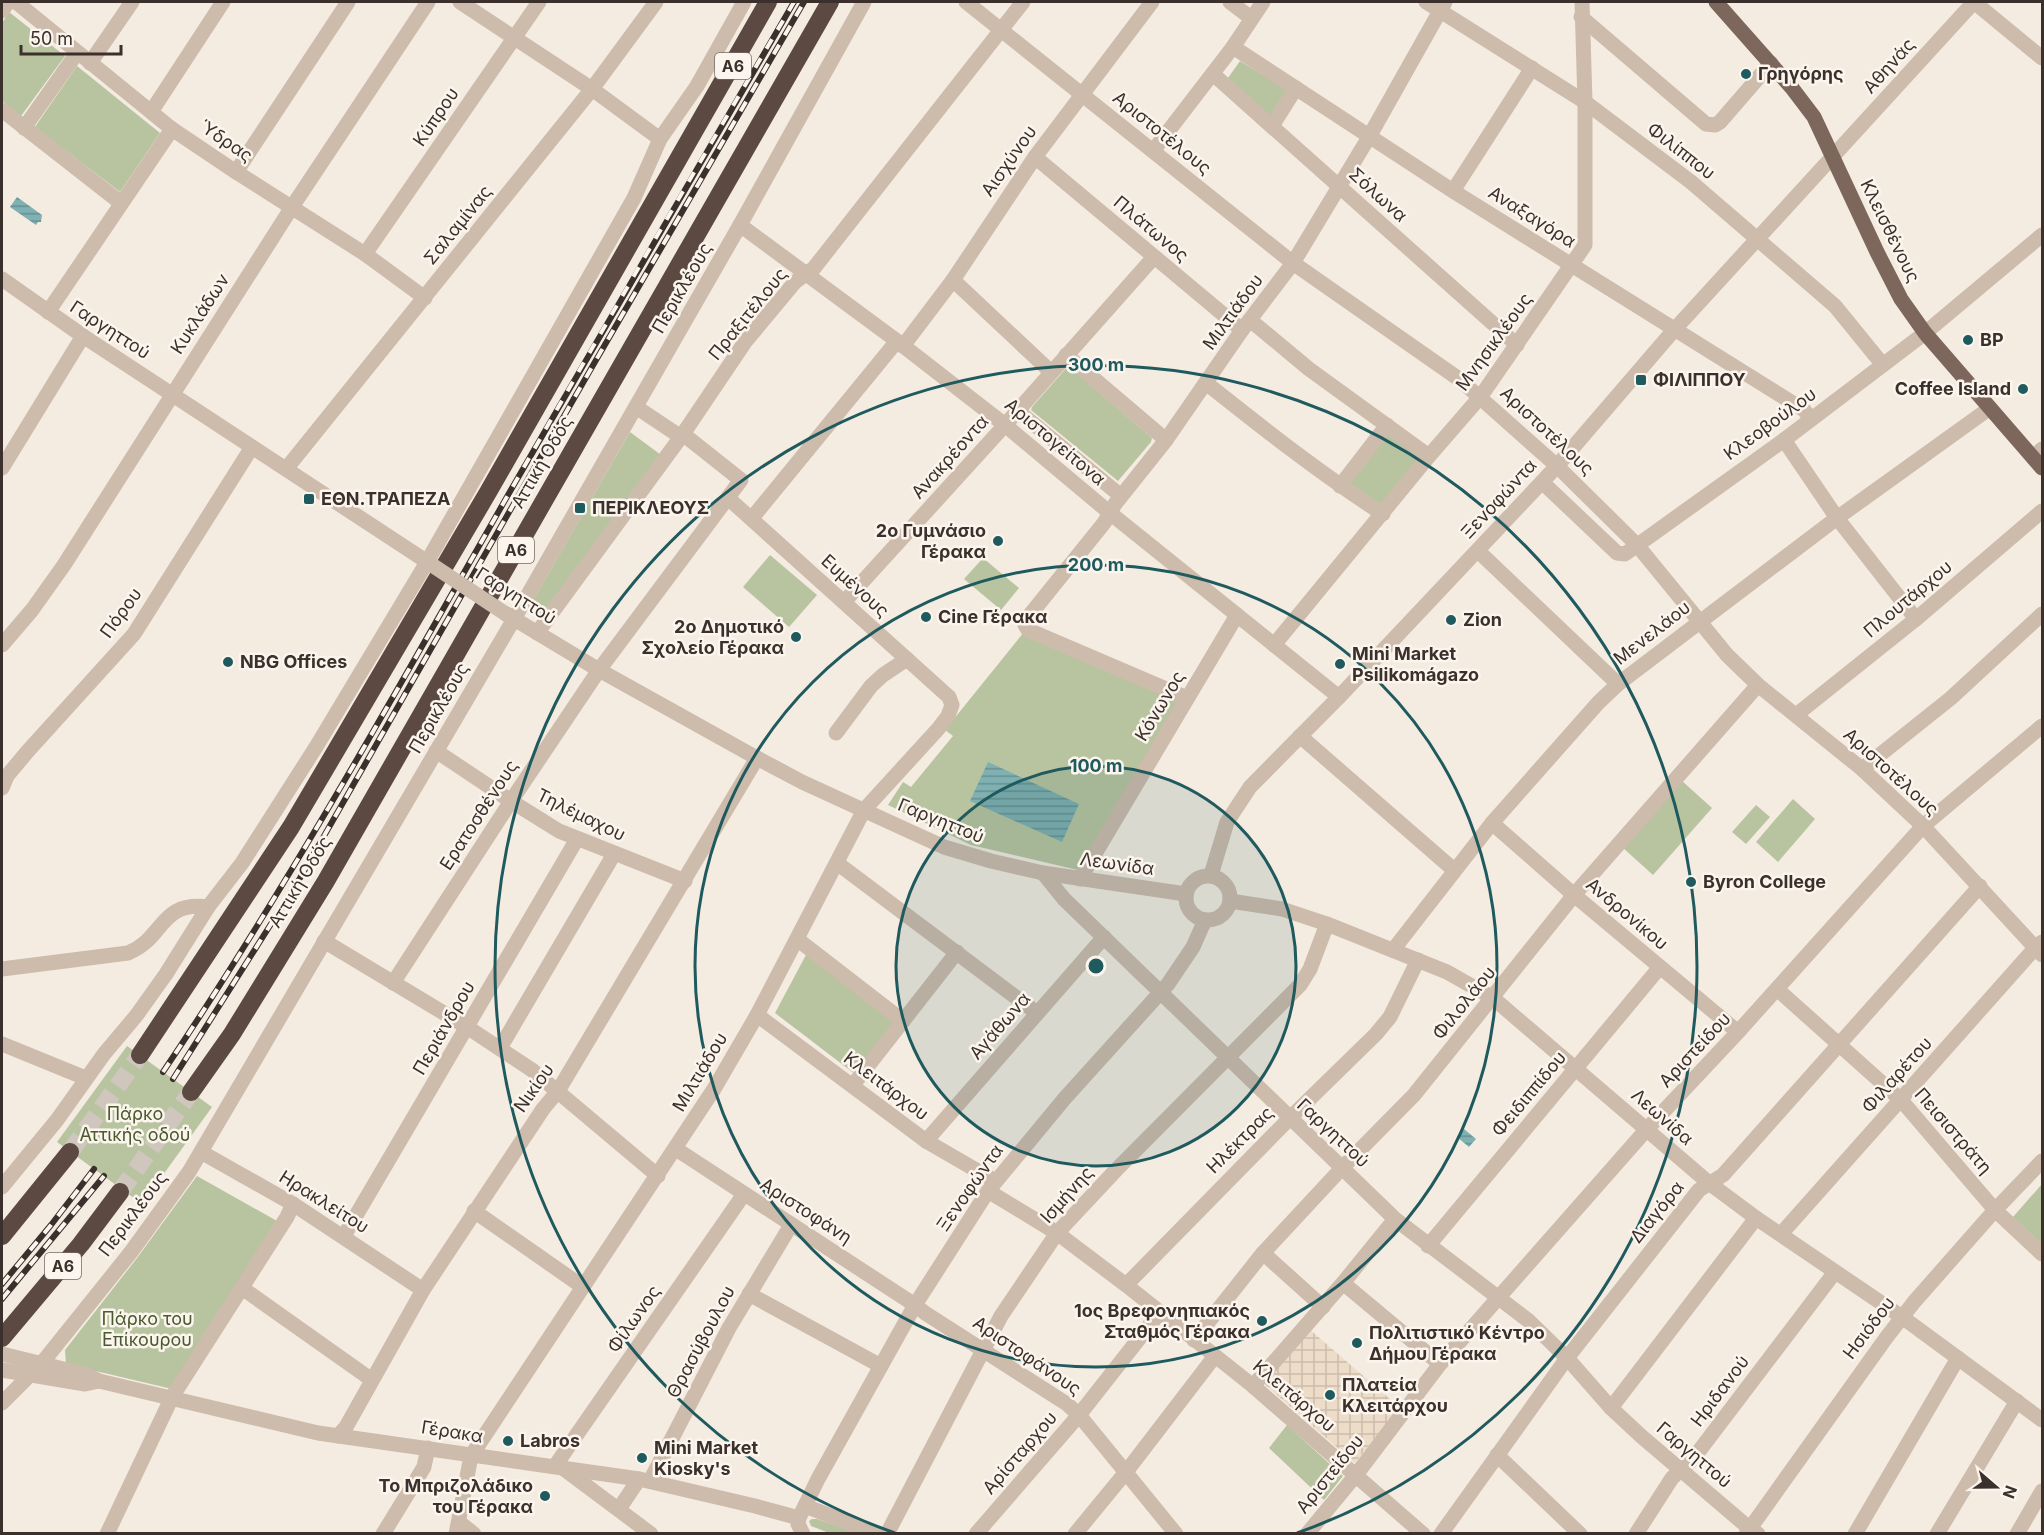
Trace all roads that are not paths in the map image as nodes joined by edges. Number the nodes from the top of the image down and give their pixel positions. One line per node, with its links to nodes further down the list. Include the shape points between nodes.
1 (8, 2): 23 (street)
2 (16, 2): 29 (street, Ύδρας)
3 (132, 2): 31 (street)
4 (223, 2): 40 (street)
5 (348, 2): 49 (street)
6 (428, 2): 53 (street, Κυκλάδων)
7 (460, 2): 27 (street)
8 (539, 2): 27 (street, Κύπρου)
9 (656, 2): 36 (street, Σαλαμίνας)
10 (744, 2): 45 (street, via 697,86)
11 (768, 2): 169 (highway, Αττική Οδός / Α6, via 505,463 291,827)
12 (831, 2): 175 (highway, Αττική Οδός / Α6, via 326,881)
13 (864, 2): 54 (street, Περικλέους)
14 (966, 2): 26 (street, Αριστοτέλους)
15 (1023, 2): 26 (street, Πραξιτέλους)
16 (1152, 2): 37 (street, Αισχύνου)
17 (1230, 2): 25 (street)
18 (1263, 2): 25 (street)
19 (1582, 2): 24 (street, Μνησικλέους)
20 (1716, 2): 32 (main road, Κλεισθένους)
21 (1974, 2): 30 (street); 47 (street, Αθηνάς)
22 (1437, 4): 33 (street, Φιλίππου); 44 (street, Μιλτιάδου)
23 (2, 11)
24 (1581, 17): 32 (street, via 1706,124 1720,122); 38 (street, Μνησικλέους)
25 (1251, 18): 28 (street)
26 (1002, 29): 37 (street, Αριστοτέλους); 61 (street, Πραξιτέλους)
27 (513, 38): 36 (street); 57 (street, Κύπρου)
28 (1233, 47): 34 (street); 35 (street, Αναξαγόρα)
29 (77, 53): 31 (street, Ύδρας); 42 (street)
30 (2043, 58)
31 (90, 63): 40 (street, Ύδρας)
32 (1770, 63): 47 (main road, Κλεισθένους, via 1809,110)
33 (1532, 68): 38 (street, Φιλίππου); 51 (street)
34 (1213, 74): 41 (street, Σόλωνα); 46 (street)
35 (1296, 88): 41 (street); 44 (street, Αναξαγόρα)
36 (592, 89): 45 (street); 64 (street, Σαλαμίνας)
37 (1082, 94): 46 (street, Αριστοτέλους); 48 (street, Αισχύνου)
38 (1585, 102): 56 (street, Φιλίππου, via 1691,182); 60 (street, Μνησικλέους, via 1585,245)
39 (2, 110): 42 (street)
40 (151, 112): 43 (street, Ύδρας)
41 (1272, 126): 50 (street, Σόλωνα)
42 (24, 128): 52 (street)
43 (172, 129): 49 (street, Ύδρας); 52 (street)
44 (1370, 136): 50 (street, Μιλτιάδου); 51 (street, Αναξαγόρα)
45 (660, 139): 104 (street, via 634,198)
46 (1153, 151): 59 (street, Αριστοτέλους)
47 (1833, 156): 56 (street, Ξενοφώντα); 68 (main road, Κλεισθένους, via 1901,299)
48 (1035, 157): 58 (street, Πλάτωνος); 63 (street, Αισχύνου)
49 (236, 172): 53 (street, Ύδρας)
50 (1339, 187): 59 (street, Μιλτιάδου); 71 (street, Σόλωνα)
51 (1454, 191): 60 (street, Αναξαγόρα)
52 (121, 203): 65 (street)
53 (292, 207): 57 (street, Ύδρας); 76 (street, Κυκλάδων)
54 (740, 225): 61 (street, Αριστογείτονα); 78 (street, Περικλέους)
55 (2043, 235): 68 (street, Κλεοβούλου)
56 (1757, 239): 67 (street, Ξενοφώντα); 73 (street, Φιλίππου, via 1835,306)
57 (365, 254): 64 (street, Ύδρας)
58 (1155, 257): 66 (street, Πλάτωνος); 72 (street, Ανακρέοντα)
59 (1293, 263): 66 (street, Μιλτιάδου); 77 (street, Αριστοτέλους)
60 (1572, 264): 67 (street, Αναξαγόρα); 71 (street, Μνησικλέους)
61 (806, 275): 70 (street, Αριστογείτονα); 84 (street, Πραξιτέλους, via 795,282 745,342)
62 (2, 279): 65 (street, Γαργηττού)
63 (953, 280): 70 (street, Αισχύνου); 74 (street)
64 (425, 298): 92 (street, Σαλαμίνας)
65 (48, 312): 69 (street, Γαργηττού)
66 (1246, 325): 75 (street, Μιλτιάδου); 83 (street, Πλάτωνος)
67 (1674, 330): 81 (street, Αναξαγόρα, via 1804,410); 90 (street, Ξενοφώντα)
68 (1925, 333): 73 (street, Κλεοβούλου); 79 (main road, Κλεισθένους)
69 (83, 336): 76 (street, Γαργηττού); 91 (street)
70 (900, 343): 82 (street, Αριστογείτονα); 100 (street, Αισχύνου)
71 (1517, 345): 77 (street, Μνησικλέους)
72 (1066, 356): 74 (street, Ανακρέοντα); 85 (street)
73 (1883, 365): 81 (street, Κλεοβούλου)
74 (1052, 372): 80 (street, Ανακρέοντα)
75 (1206, 383): 85 (street, Μιλτιάδου); 94 (street)
76 (172, 394): 87 (street, Γαργηττού); 112 (street, Κυκλάδων, via 64,565)
77 (1481, 396): 88 (street, Μνησικλέους); 90 (street, Αριστοτέλους)
78 (636, 407): 84 (street); 108 (street, Περικλέους)
79 (1990, 408): 89 (main road, Κλεισθένους); 101 (street, Μενελάου)
80 (1018, 411): 82 (street, Ανακρέοντα); 95 (street)
81 (1811, 419): 86 (street, Κλεοβούλου)
82 (1005, 425): 98 (street, Αριστογείτονα); 105 (street, Ανακρέοντα)
83 (1387, 425): 88 (street, Πλάτωνος); 94 (street)
84 (682, 436): 96 (street, Ερατοσθένους, via 741,480); 111 (street, Πραξιτέλους)
85 (1166, 440): 95 (street, Μιλτιάδου)
86 (1784, 440): 101 (street); 102 (street, Κλεοβούλου)
87 (252, 447): 92 (street, Γαργηττού); 128 (street, Πόρου, via 134,634)
88 (1429, 456): 99 (street, Μνησικλέους)
89 (2039, 458)
90 (1557, 466): 93 (street, Ξενοφώντα); 102 (street, Αριστοτέλους)
91 (2, 468)
92 (286, 470): 104 (street, Γαργηττού)
93 (1542, 482): 102 (street, via 1617,553 1625,554); 103 (street, Ξενοφώντα)
94 (1340, 486): 99 (street)
95 (1121, 496): 98 (street, Μιλτιάδου)
96 (728, 498): 100 (street, Ευμένους); 115 (street, Ερατοσθένους)
97 (2043, 511): 109 (street, Πλουτάρχου)
98 (1110, 513): 107 (street, Αριστογείτονα); 118 (street, Μιλτιάδου, via 1025,625 1028,630)
99 (1383, 514): 113 (street, Μνησικλέους)
100 (752, 518): 105 (street, Ευμένους)
101 (1838, 518): 109 (street); 110 (street, Μενελάου)
102 (1637, 545): 110 (street, Αριστοτέλους)
103 (1478, 551): 116 (street); 119 (street, Ξενοφώντα)
104 (429, 564): 108 (street, Γαργηττού, bridge); 145 (street, via 242,863)
105 (844, 602): 114 (street, Ευμένους)
106 (2043, 614): 127 (street, via 1951,698)
107 (1237, 615): 113 (street, Αριστογείτονα); 118 (street, Κόνωνος)
108 (510, 616): 111 (street, Γαργηττού); 125 (street, Περικλέους)
109 (1916, 619): 121 (street, Πλουτάρχου)
110 (1699, 622): 116 (street, Μενελάου); 117 (street, Αριστοτέλους)
111 (537, 633): 115 (street, Γαργηττού)
112 (2, 645)
113 (1274, 645): 119 (street, Αριστογείτονα)
114 (907, 659): 120 (street, Ευμένους, via 949,697); 123 (street, via 871,686)
115 (599, 670): 126 (street, Γαργηττού); 129 (street, Ερατοσθένους)
116 (1618, 684): 131 (street, Μενελάου)
117 (1758, 685): 121 (street, Αριστοτέλους); 143 (street, Φιλολάου)
118 (1187, 698): 139 (street, Κόνωνος)
119 (1339, 698): 124 (street, Ξενοφώντα)
120 (952, 705): 130 (street, Μιλτιάδου, via 938,729)
121 (1796, 715): 127 (street, Αριστοτέλους)
122 (2043, 726): 132 (street, Αριστείδου)
123 (836, 733)
124 (1300, 736): 136 (street); 138 (street, Ξενοφώντα, via 1241,799 1225,828)
125 (436, 751): 129 (street, Τηλέμαχου); 150 (street, Περικλέους)
126 (757, 758): 130 (street, Γαργηττού); 140 (street, Νικίου)
127 (1862, 769): 132 (street, Αριστοτέλους)
128 (3, 779)
129 (511, 801): 133 (street, Τηλέμαχου); 157 (street, Ερατοσθένους)
130 (864, 810): 135 (street, Μιλτιάδου); 137 (street, Γαργηττού, via 944,847)
131 (1492, 823): 136 (street, Μενελάου); 143 (street, Ανδρονίκου)
132 (1923, 826): 141 (street, Αριστοτέλους); 158 (street, Αριστείδου)
133 (577, 839): 134 (street, Τηλέμαχου); 164 (street, Περιάνδρου)
134 (614, 854): 140 (street, Τηλέμαχου); 168 (street)
135 (837, 863): 149 (street, Μιλτιάδου); 153 (street)
136 (1454, 870): 152 (street, Μενελάου)
137 (1043, 873): 139 (street, Λεωνίδα); 148 (street, Γαργηττού)
138 (1210, 875): 142 (street, via 1192,882); 144 (street, via 1227,887)
139 (1080, 879): 142 (street, Λεωνίδα)
140 (685, 882): 174 (street, Νικίου)
141 (1980, 886): 151 (street, Αριστοτέλους); 166 (street, Διαγόρα)
142 (1186, 894): 146 (street, via 1192,914)
143 (1574, 895): 155 (street, Ανδρονίκου); 160 (street, Φιλολάου)
144 (1230, 901): 146 (street, via 1224,913); 147 (street, Λεωνίδα, via 1282,909)
145 (208, 907): 156 (street, via 194,905 174,911 141,948 128,953); 172 (street, via 166,974)
146 (1205, 920): 159 (street, Ξενοφώντα, via 1179,970)
147 (1327, 924): 152 (street, Λεωνίδα); 170 (street, Ισμήνης, via 1300,985)
148 (1104, 937): 159 (street, Γαργηττού); 161 (street, Αγάθωνα)
149 (797, 939): 162 (street, Μιλτιάδου); 163 (street)
150 (324, 941): 157 (street); 182 (street, Περικλέους)
151 (2040, 948): 176 (street, Φιλαρέτου)
152 (1394, 950): 154 (street, Λεωνίδα)
153 (957, 952): 161 (street); 163 (street)
154 (1418, 960): 160 (street, Λεωνίδα); 177 (street, Ηλέκτρας, via 1390,1017)
155 (1660, 967): 165 (street, Ανδρονίκου); 171 (street, Φειδιππίδου)
156 (2, 969)
157 (393, 983): 164 (street)
158 (1777, 989): 165 (street, Αριστείδου); 166 (street, Πεισιστράτη)
159 (1160, 993): 170 (street, Γαργηττού); 188 (street, Ξενοφώντα)
160 (1493, 998): 171 (street, Λεωνίδα); 184 (street, Φιλολάου, via 1414,1095)
161 (1037, 1013): 179 (street, Αγάθωνα)
162 (757, 1015): 173 (street, Κλειτάρχου); 180 (street, Μιλτιάδου)
163 (903, 1021): 173 (street)
164 (467, 1027): 168 (street); 200 (street, Περιάνδρου)
165 (1738, 1032): 178 (street, Αριστείδου)
166 (1839, 1043): 176 (street, Πεισιστράτη); 186 (street, Διαγόρα, via 1723,1175)
167 (2, 1044): 172 (street)
168 (500, 1048): 174 (street)
169 (140, 1055)
170 (1227, 1058): 177 (street, Γαργηττού); 197 (street, Ισμήνης)
171 (1576, 1068): 178 (street, Λεωνίδα); 201 (street, Φειδιππίδου)
172 (86, 1080): 187 (street)
173 (853, 1085): 179 (street, Κλειτάρχου)
174 (558, 1091): 185 (street); 193 (street, Νικίου)
175 (191, 1092)
176 (1901, 1100): 192 (street, Πεισιστράτη); 198 (street, Φιλαρέτου)
177 (1289, 1119): 184 (street, Γαργηττού); 206 (street, Ηλέκτρας)
178 (1647, 1129): 186 (street, Λεωνίδα); 211 (street, Αριστείδου)
179 (926, 1141): 188 (street, Κλειτάρχου)
180 (676, 1149): 185 (street, Μιλτιάδου); 190 (street, Αριστοφάνη)
181 (70, 1152): 199 (highway)
182 (201, 1152): 191 (street, Ηρακλείτου); 223 (street, Περικλέους, via 137,1244)
183 (2043, 1161): 192 (street, Ησιόδου)
184 (1342, 1168): 195 (street, Γαργηττού); 202 (street, Φιλολάου)
185 (658, 1176): 207 (street, Μιλτιάδου)
186 (1709, 1183): 194 (street, Λεωνίδα); 221 (street, Διαγόρα)
187 (2, 1186)
188 (992, 1186): 197 (street, Κλειτάρχου); 212 (street, Ξενοφώντα)
189 (120, 1191): 216 (highway, Α6)
190 (744, 1194): 196 (street, Αριστοφάνη); 241 (street, Φίλωνος)
191 (293, 1204): 200 (street, Ηρακλείτου); 208 (street)
192 (1995, 1210): 203 (street, Πεισιστράτη); 215 (street, Ησιόδου)
193 (474, 1211): 207 (street); 209 (street, Νικίου)
194 (1756, 1218): 198 (street, Λεωνίδα); 234 (street)
195 (1395, 1219): 201 (street, Γαργηττού); 205 (street)
196 (791, 1225): 210 (street, Θρασύβουλου); 212 (street, Αριστοφάνη)
197 (1057, 1233): 206 (street, Κλειτάρχου); 218 (street, Ισμήνης, via 1010,1301)
198 (1780, 1234): 204 (street, Λεωνίδα)
199 (2, 1236)
200 (344, 1236): 209 (street, Ηρακλείτου)
201 (1428, 1246): 211 (street, Γαργηττού)
202 (1263, 1253): 213 (street); 217 (street, Φιλολάου)
203 (2043, 1254)
204 (1834, 1272): 215 (street, Λεωνίδα); 242 (street, Ηριδανού)
205 (1343, 1283): 213 (street); 224 (street)
206 (1126, 1285): 214 (street, Κλειτάρχου)
207 (584, 1287): 240 (street, Μιλτιάδου)
208 (242, 1288): 228 (street); 231 (street)
209 (423, 1290): 228 (street, Νικίου)
210 (749, 1294): 225 (street); 245 (street, Θρασύβουλου)
211 (1498, 1299): 221 (street, Γαργηττού, via 1529,1321); 224 (street, Αριστείδου)
212 (915, 1305): 218 (street, Αριστοφάνους); 225 (street, Ξενοφώντα)
213 (1323, 1307): 230 (street)
214 (1160, 1312): 217 (street, Κλειτάρχου); 236 (street, Αρίσταρχου)
215 (1902, 1317): 222 (street, Λεωνίδα); 250 (street, Ησιόδου)
216 (2, 1338)
217 (1194, 1340): 220 (street, Κλειτάρχου)
218 (984, 1350): 236 (street, Αριστοφάνους); 256 (street, Ισμήνης)
219 (2, 1354): 223 (street, Γέρακα)
220 (1215, 1356): 230 (street, Κλειτάρχου); 243 (street)
221 (1567, 1358): 234 (street, Γαργηττού); 239 (street, Διαγόρα)
222 (1958, 1358): 232 (street, Λεωνίδα); 265 (street)
223 (42, 1363): 227 (street, Περικλέους); 229 (street, Γέρακα)
224 (1440, 1364): 244 (street, Αριστείδου)
225 (881, 1366): 248 (street, Ξενοφώντα, via 818,1479)
226 (2, 1371): 227 (street, Γέρακα)
227 (29, 1376): 229 (street, Γέρακα, via 85,1384); 233 (street, Περικλέους)
228 (372, 1380): 237 (street, Νικίου)
229 (99, 1381): 231 (street, Γέρακα)
230 (1253, 1386): 244 (street, Κλειτάρχου)
231 (171, 1398): 237 (street, Γέρακα); 251 (street)
232 (2017, 1401): 235 (street, Λεωνίδα); 266 (street)
233 (2, 1403)
234 (1611, 1408): 242 (street, Γαργηττού)
235 (2039, 1412)
236 (1079, 1415): 243 (street, Αριστοφάνους); 257 (street, Αρίσταρχου)
237 (338, 1436): 238 (street, Γέρακα)
238 (428, 1448): 240 (street, Γέρακα); 252 (street, via 424,1467)
239 (1497, 1455): 262 (street, Διαγόρα); 263 (street)
240 (471, 1456): 241 (street, Γέρακα); 249 (street)
241 (558, 1466): 245 (street, Γέρακα); 247 (street)
242 (1682, 1469): 250 (street, Γαργηττού); 264 (street, Ηριδανού)
243 (1126, 1472): 258 (street); 259 (street, Αριστοφάνους)
244 (1356, 1475): 260 (street, Αριστείδου); 261 (street, Κλειτάρχου)
245 (644, 1480): 247 (street, Θρασύβουλου); 248 (street, Γέρακα)
246 (2043, 1491): 267 (street)
247 (619, 1509): 254 (street)
248 (802, 1519): 255 (street, Γέρακα)
249 (457, 1528): 253 (street)
250 (1751, 1532)
251 (107, 1533)
252 (382, 1533)
253 (474, 1533)
254 (651, 1533)
255 (878, 1533)
256 (887, 1533)
257 (976, 1533)
258 (1075, 1533)
259 (1176, 1533)
260 (1309, 1533)
261 (1423, 1533)
262 (1441, 1533)
263 (1580, 1533)
264 (1636, 1533)
265 (1855, 1533)
266 (1937, 1533)
267 (2017, 1533)

